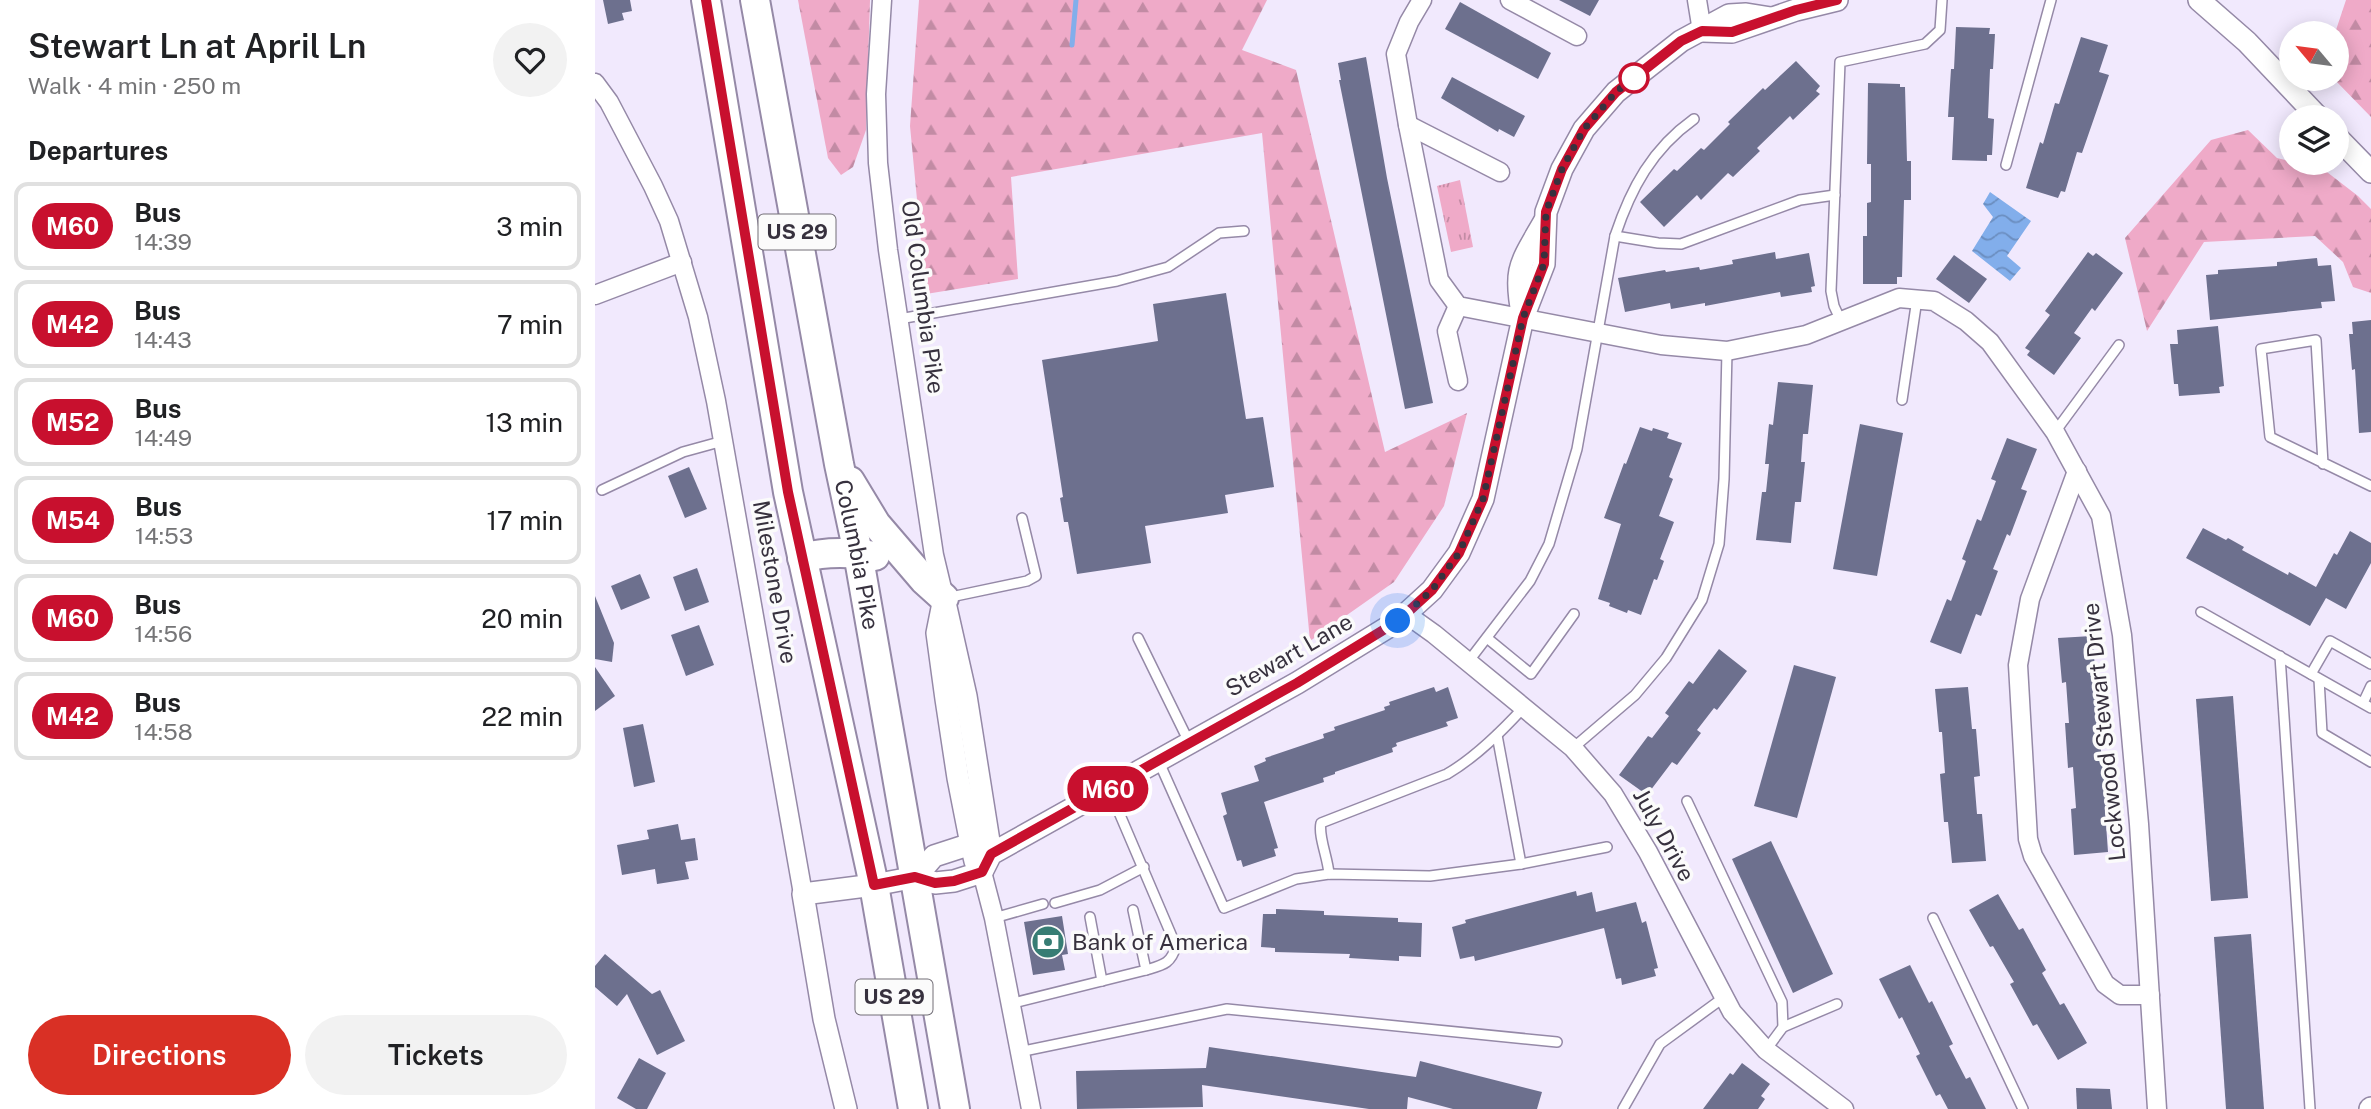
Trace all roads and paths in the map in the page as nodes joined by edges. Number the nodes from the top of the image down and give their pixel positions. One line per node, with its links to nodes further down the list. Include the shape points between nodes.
1 (706, 0): 45 (highway, US 29)
2 (755, 0): 38 (highway, Columbia Pike / US 29)
3 (882, 0): 29 (street, Old Columbia Pike, via 876,94 878,163)
4 (1422, 0): 16 (street, via 1396,54)
5 (1510, 0): 12 (street)
6 (1697, 0): 11 (street)
7 (1837, 0): 11 (street, Stewart Lane, via 1772,18 1729,15)
8 (1942, 0): 21 (lane, via 1940,30 1925,44 1840,62)
9 (2051, 0): 18 (lane)
10 (2199, 0): 14 (street)
11 (1702, 31): 28 (street, Stewart Lane, via 1681,41 1616,92 1584,129 1562,169 1546,220 1521,261 1518,294)
12 (1577, 36)
13 (595, 83): 24 (street, Milestone Drive, via 653,186)
14 (2307, 105)
15 (1694, 119): 23 (lane, via 1653,156)
16 (1408, 125): 19 (street); 27 (street, via 1439,280)
17 (2349, 149): 20 (street)
18 (2006, 165)
19 (1500, 172)
20 (2371, 172)
21 (1835, 195): 23 (lane, via 1800,200 1681,244); 30 (lane, via 1831,291)
22 (1244, 231): 29 (lane, via 1219,233 1168,267 1117,281)
23 (1615, 236): 31 (lane)
24 (682, 262): 25 (street); 37 (street, Milestone Drive)
25 (595, 295)
26 (1917, 299): 30 (street, Lockwood Stewart Drive, via 1899,298); 35 (lane); 36 (street, Lockwood Stewart Drive, via 1934,301 1990,342)
27 (1458, 306): 28 (street, Lockwood Stewart Drive); 34 (street, via 1447,331)
28 (1523, 318): 31 (street, Lockwood Stewart Drive); 48 (street, Stewart Lane, via 1483,499 1459,553 1432,590)
29 (899, 319): 46 (street, Old Columbia Pike, via 934,555)
30 (1841, 321): 33 (street, Lockwood Stewart Drive, via 1806,335)
31 (1597, 332): 33 (street, Lockwood Stewart Drive, via 1661,345); 51 (lane, via 1577,449 1549,544 1530,581)
32 (2119, 345): 36 (lane)
33 (1727, 351): 61 (lane, via 1719,544 1702,600 1666,659 1635,695)
34 (1458, 381)
35 (1902, 400)
36 (2055, 432): 40 (street, Lockwood Stewart Drive)
37 (723, 441): 42 (lane, via 683,452); 74 (street, Milestone Drive)
38 (839, 464): 44 (highway, Columbia Pike / US 29); 46 (highway, via 876,524)
39 (2323, 464): 39 (lane, via 2270,437 2261,349 2316,341); 41 (lane)
40 (2077, 471): 83 (street, Lockwood Stewart Drive, via 2101,516 2122,635); 83 (street, via 2030,599 2018,665 2028,839 2033,856 2105,984 2120,995)
41 (2371, 486)
42 (601, 490)
43 (1022, 518): 46 (lane, via 1036,576 1027,581)
44 (858, 553): 45 (highway); 46 (highway, via 881,557); 72 (highway, Columbia Pike / US 29)
45 (802, 558): 73 (highway, US 29)
46 (934, 589): 66 (street, Old Columbia Pike); 68 (street, Old Columbia Pike, via 966,696)
47 (2201, 612): 52 (lane)
48 (1406, 614): 53 (street, July Drive); 60 (street, Stewart Lane)
49 (1574, 614): 51 (lane, via 1531,674)
50 (1138, 638): 60 (lane)
51 (1487, 638): 53 (lane)
52 (2280, 656): 55 (lane); 99 (lane)
53 (1468, 662): 58 (street, July Drive)
54 (2371, 664): 55 (lane, via 2330,641)
55 (2315, 677): 57 (lane); 63 (lane, via 2322,733)
56 (2371, 686): 57 (lane)
57 (2367, 706)
58 (1524, 707): 59 (lane); 61 (street, July Drive)
59 (1497, 735): 69 (lane); 71 (lane, via 1447,774 1321,822)
60 (1189, 744): 62 (street, Stewart Lane)
61 (1573, 748): 84 (street, July Drive, via 1620,805)
62 (1158, 761): 64 (street, Stewart Lane); 71 (lane, via 1224,908 1296,879)
63 (2371, 762)
64 (1109, 789): 68 (street, Stewart Lane); 70 (lane)
65 (1686, 801): 87 (lane, via 1782,1002)
66 (971, 844): 68 (street, Old Columbia Pike, via 975,861); 72 (street, via 934,856)
67 (1607, 848): 69 (lane)
68 (986, 863): 72 (street, Stewart Lane, via 954,881 935,883); 79 (street, Old Columbia Pike)
69 (1521, 863): 71 (lane, via 1430,876)
70 (1144, 867): 75 (lane, via 1100,890); 81 (lane, via 1176,946 1173,957)
71 (1329, 874)
72 (915, 877): 73 (street, Stewart Lane); 93 (highway, Columbia Pike / US 29)
73 (874, 885): 74 (street, Stewart Lane); 92 (highway, US 29)
74 (803, 894): 91 (street, Milestone Drive, via 824,1019)
75 (1055, 903)
76 (1043, 904): 79 (lane)
77 (1133, 910): 81 (lane)
78 (1090, 917): 82 (lane)
79 (994, 918): 85 (street, Old Columbia Pike)
80 (1933, 918): 97 (lane)
81 (1146, 970): 82 (lane)
82 (1102, 981): 85 (lane)
83 (2150, 995): 98 (street, Lockwood Stewart Drive)
84 (1723, 998): 89 (street, July Drive); 95 (lane, via 1660,1044)
85 (1009, 1004): 90 (street, Old Columbia Pike)
86 (1837, 1004): 87 (lane)
87 (1783, 1027): 89 (lane)
88 (1557, 1042): 90 (lane, via 1227,1009)
89 (1766, 1050): 96 (street, July Drive)
90 (1019, 1052): 94 (street, Old Columbia Pike)
91 (846, 1109)
92 (913, 1109)
93 (955, 1109)
94 (1031, 1109)
95 (1623, 1109)
96 (1844, 1109)
97 (2023, 1109)
98 (2157, 1109)
99 (2310, 1109)

